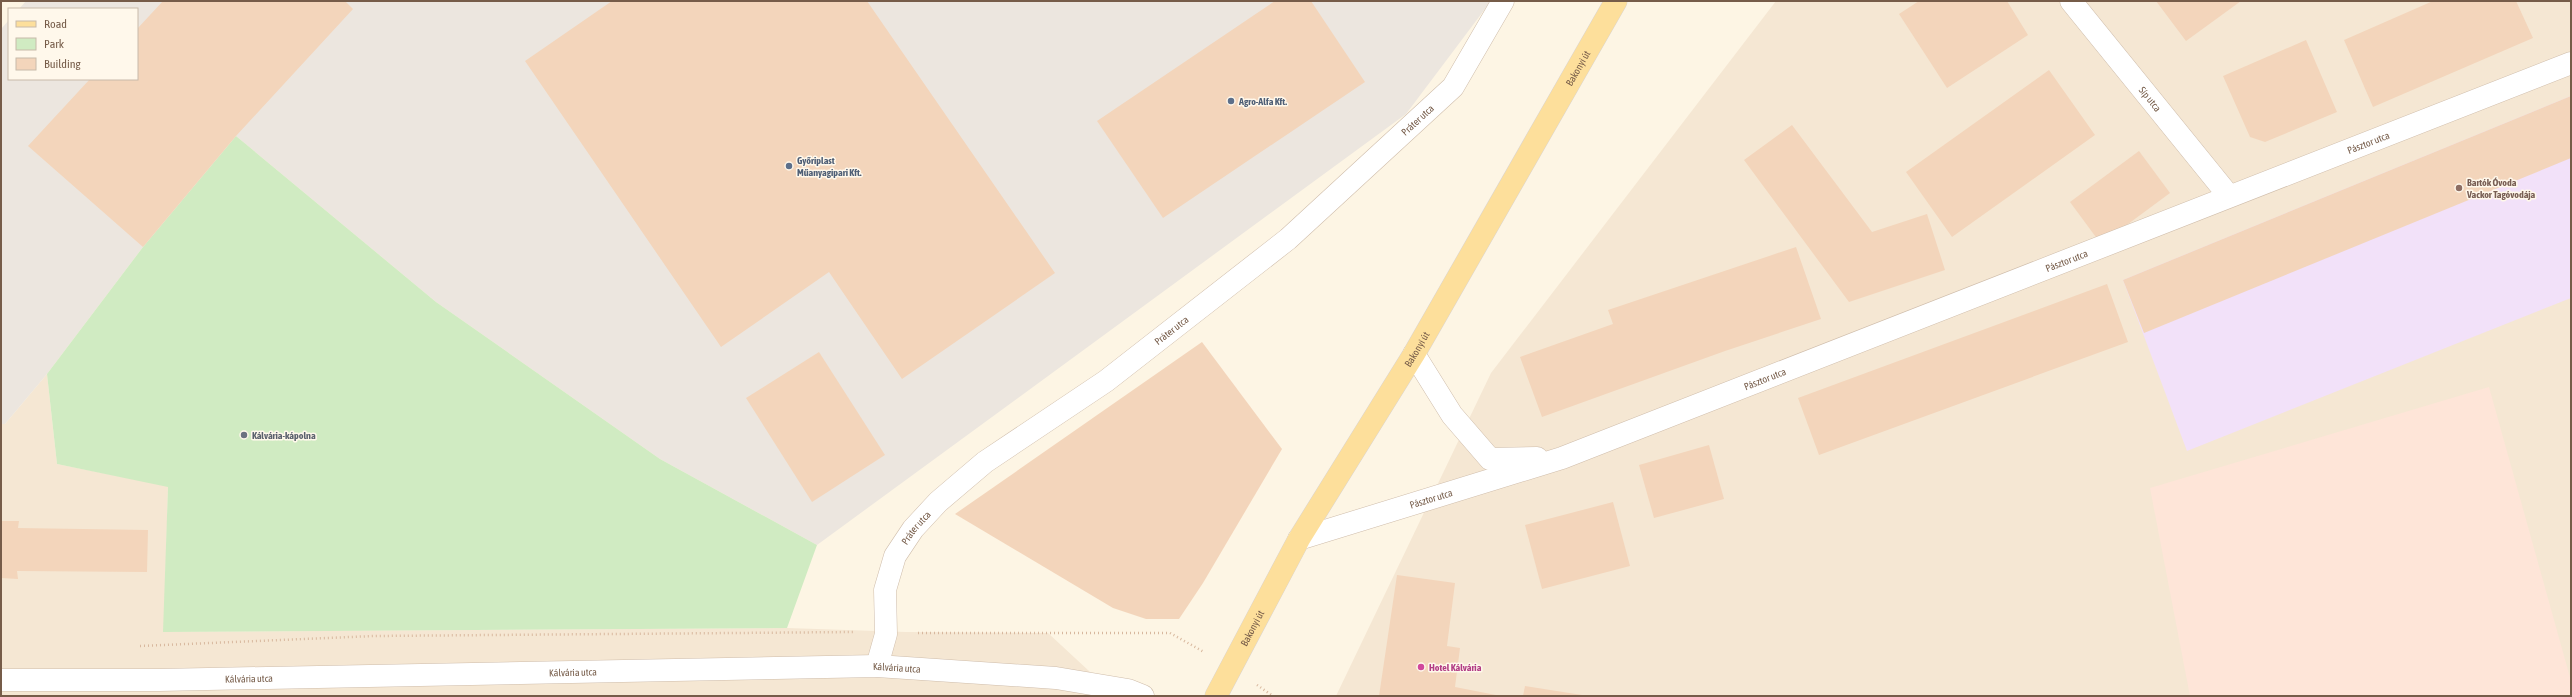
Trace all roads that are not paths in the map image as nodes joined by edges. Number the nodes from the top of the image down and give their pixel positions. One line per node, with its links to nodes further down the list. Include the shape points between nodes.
1 (1503, 1): 9 (street, Práter utca, via 1453,87 1288,239 1106,381 985,462 938,502 913,529 895,556 885,590 886,634)
2 (1616, 1): 6 (main road, Bakonyi út)
3 (2071, 1): 5 (street, Síp utca)
4 (2571, 63): 5 (street, Pásztor utca)
5 (2229, 196): 7 (street, Pásztor utca)
6 (1414, 354): 7 (street, Pásztor utca, via 1452,416 1490,459); 8 (main road, Bakonyi út)
7 (1562, 458): 8 (street, Pásztor utca)
8 (1299, 539): 13 (main road, Bakonyi út)
9 (877, 666): 11 (street, Kálvária utca); 12 (street, Kálvária utca, via 1056,678 1128,690)
10 (1, 680): 11 (street, Kálvária utca)
11 (158, 688)
12 (1143, 696)
13 (1216, 696)

